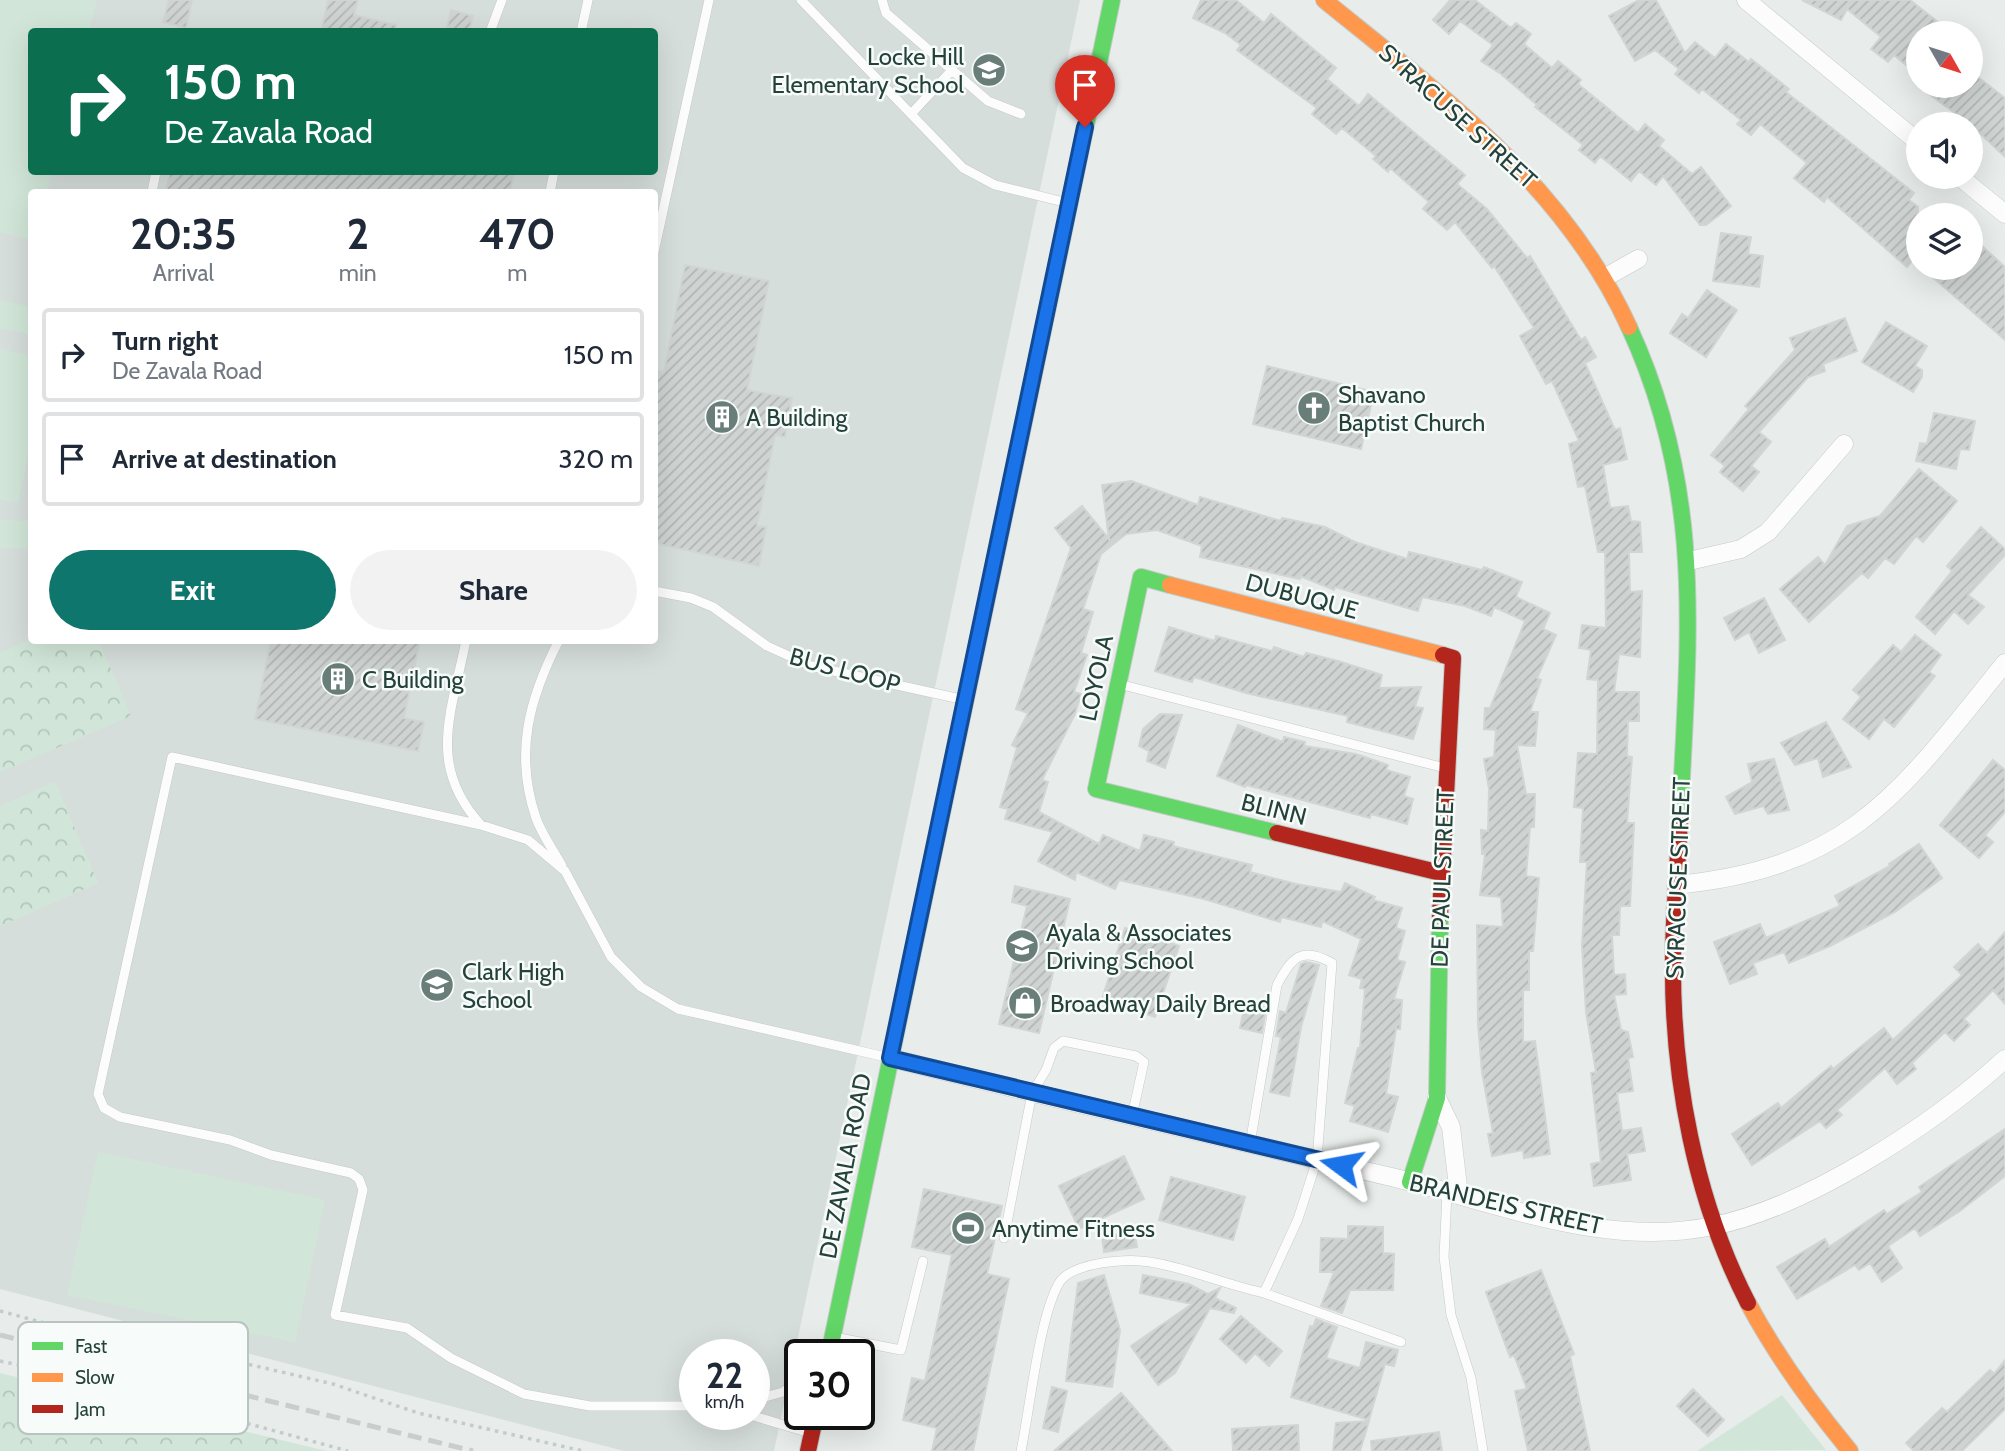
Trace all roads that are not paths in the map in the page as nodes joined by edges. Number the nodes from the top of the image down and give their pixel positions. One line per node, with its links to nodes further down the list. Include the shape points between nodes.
1 (502, 0): 9 (lane)
2 (588, 0): 10 (lane)
3 (709, 0): 18 (lane)
4 (801, 0): 12 (lane)
5 (882, 0): 11 (lane, via 886,13)
6 (1112, 0): 16 (street, DE ZAVALA ROAD)
7 (1324, 0): 20 (street, SYRACUSE STREET, via 1506,153 1550,201)
8 (1746, 0): 14 (street)
9 (492, 28)
10 (582, 28)
11 (952, 70): 12 (lane); 13 (lane, via 988,102)
12 (911, 114): 16 (lane, via 962,167 995,185)
13 (1021, 114)
14 (1906, 132)
15 (1975, 189): 17 (street)
16 (1069, 204): 30 (street, DE ZAVALA ROAD)
17 (2005, 214)
18 (658, 234)
19 (1638, 259): 20 (street)
20 (1606, 276): 22 (street, SYRACUSE STREET, via 1648,366 1668,427 1682,490)
21 (1843, 444): 22 (street, via 1768,532 1741,549)
22 (1689, 561): 36 (street, SYRACUSE STREET)
23 (1141, 577): 27 (street, DUBUQUE); 29 (street, LOYOLA)
24 (658, 592): 30 (lane, BUS LOOP, via 713,607 767,646 811,666)
25 (465, 644): 33 (lane, via 445,745 450,777 462,804)
26 (557, 644): 34 (lane, via 541,676 525,731 537,820)
27 (1453, 658): 31 (street, DE PAUL STREET)
28 (2005, 663): 36 (street, via 1898,792 1848,832 1790,862 1759,872)
29 (1118, 684): 31 (lane); 32 (street, LOYOLA)
30 (966, 701): 37 (street, DE ZAVALA ROAD)
31 (1447, 768): 35 (street, DE PAUL STREET)
32 (1096, 789): 35 (street, BLINN)
33 (481, 825): 34 (lane, via 528,840); 53 (lane, via 172,757 99,1094 104,1108 120,1117 230,1140 359,1179 363,1190 335,1315 407,1328 451,1359 524,1394 590,1406)
34 (565, 872): 37 (lane, via 611,957 641,987 678,1009)
35 (1441, 873): 40 (street, DE PAUL STREET)
36 (1676, 886): 46 (street, SYRACUSE STREET, via 1673,1018 1680,1090 1694,1160)
37 (890, 1058): 39 (street, BRANDEIS STREET); 50 (street, DE ZAVALA ROAD)
38 (2005, 1059): 46 (street, BRANDEIS STREET, via 1901,1138 1802,1194)
39 (1032, 1093): 41 (street, BRANDEIS STREET); 41 (lane, via 1054,1048 1063,1041 1136,1056 1144,1062); 47 (lane)
40 (1437, 1098): 44 (street, DE PAUL STREET); 45 (street, DE PAUL STREET, via 1451,1127)
41 (1132, 1116): 42 (street, BRANDEIS STREET)
42 (1250, 1144): 43 (street, BRANDEIS STREET); 43 (lane, via 1277,985 1289,962 1305,954 1321,956 1332,963)
43 (1317, 1160): 44 (street, BRANDEIS STREET); 49 (lane, via 1298,1219)
44 (1410, 1182): 45 (street, BRANDEIS STREET)
45 (1453, 1194): 46 (street, BRANDEIS STREET, via 1575,1225 1674,1231); 59 (lane, via 1444,1257 1451,1315 1471,1378)
46 (1715, 1226): 60 (street, SYRACUSE STREET, via 1745,1297 1781,1359)
47 (1004, 1238)
48 (923, 1261): 50 (lane, via 901,1350)
49 (1264, 1293): 52 (lane); 58 (lane, via 1151,1262 1116,1259 1075,1271 1060,1282 1045,1324)
50 (833, 1336): 51 (street, DE ZAVALA ROAD)
51 (832, 1339)
52 (1401, 1342)
53 (679, 1406)
54 (770, 1421): 56 (lane)
55 (813, 1430): 56 (street)
56 (812, 1434): 57 (street)
57 (808, 1451)
58 (1021, 1451)
59 (1483, 1451)
60 (1850, 1451)

